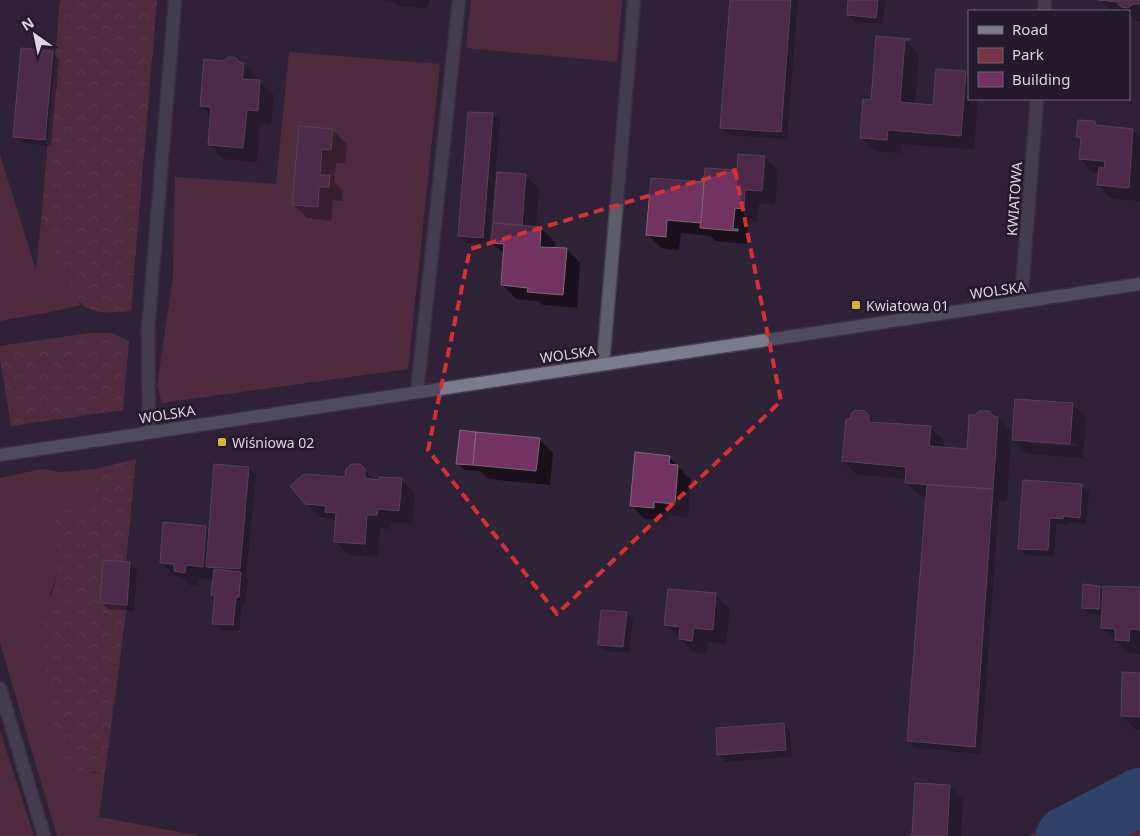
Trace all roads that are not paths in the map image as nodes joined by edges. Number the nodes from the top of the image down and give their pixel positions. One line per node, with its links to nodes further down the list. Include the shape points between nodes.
1 (175, 0): 9 (street, via 148,330)
2 (459, 0): 8 (street)
3 (634, 0): 7 (street)
4 (1037, 100): 6 (street, KWIATOWA)
5 (1140, 284): 6 (street, WOLSKA)
6 (1021, 302): 7 (street, WOLSKA)
7 (603, 364): 8 (street, WOLSKA)
8 (417, 392): 9 (street, WOLSKA)
9 (149, 432): 10 (street, WOLSKA)
10 (0, 455)
11 (0, 688): 12 (street)
12 (44, 836)

